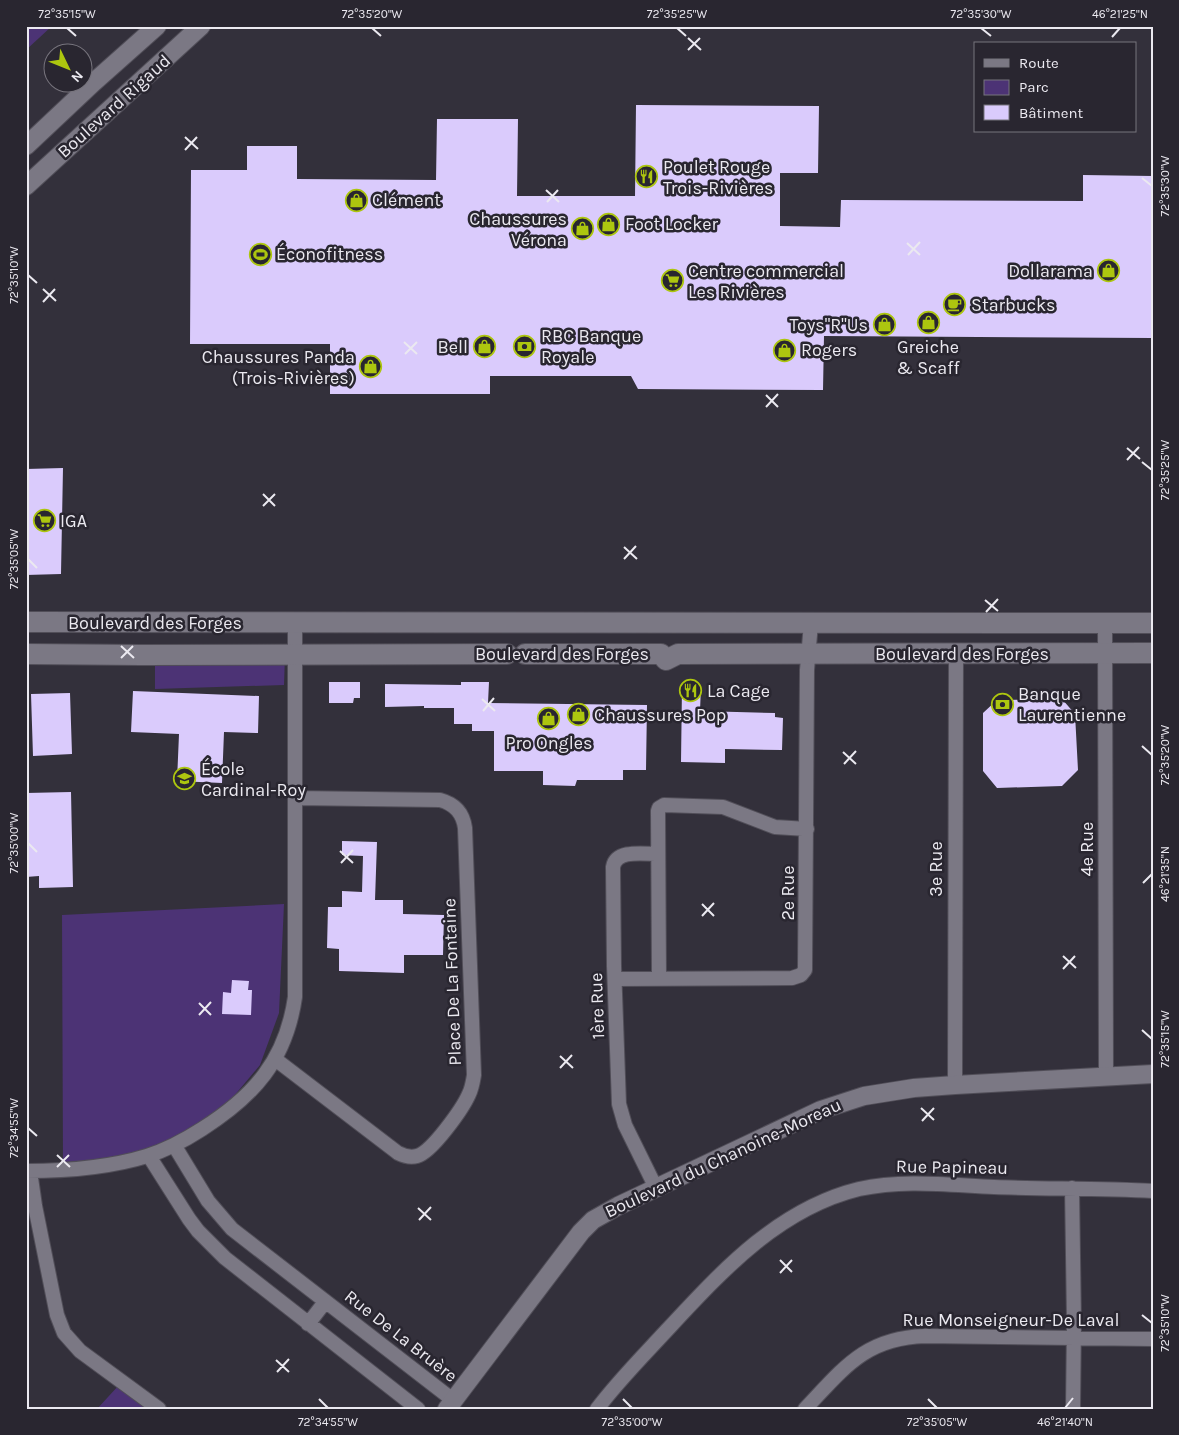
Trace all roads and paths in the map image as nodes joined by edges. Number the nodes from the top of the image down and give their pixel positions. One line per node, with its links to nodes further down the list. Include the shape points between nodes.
1 (157, 26): 3 (street, Boulevard Rigaud)
2 (202, 26): 4 (street, Boulevard Rigaud)
3 (26, 146)
4 (26, 186)
5 (26, 622): 6 (main road, Boulevard des Forges)
6 (295, 623): 7 (main road, Boulevard des Forges); 13 (street)
7 (811, 623): 8 (main road, Boulevard des Forges); 14 (street, 2e Rue)
8 (1105, 623): 9 (main road, Boulevard des Forges); 10 (street, 4e Rue)
9 (1153, 623)
10 (1105, 653): 11 (main road, Boulevard des Forges); 15 (main road, Boulevard des Forges); 23 (street, 4e Rue)
11 (1153, 653)
12 (26, 654): 13 (main road, Boulevard des Forges)
13 (295, 654): 14 (main road, Boulevard des Forges, via 661,654 666,660 678,654); 16 (street)
14 (808, 654): 15 (main road, Boulevard des Forges); 17 (street, 2e Rue)
15 (956, 654): 24 (street, 3e Rue)
16 (295, 798): 21 (street, via 295,997); 21 (street, Place De La Fontaine, via 440,800 452,805 461,815 465,828 474,1075 467,1099 431,1147 410,1157 398,1153)
17 (807, 828): 18 (street, via 778,828 720,806 663,806 658,811); 19 (street, 2e Rue, via 806,964 802,975 792,978)
18 (658, 854): 19 (street); 20 (street, 1ère Rue, via 621,855 614,863)
19 (659, 978): 20 (street, 2e Rue)
20 (615, 979): 28 (street, 1ère Rue, via 618,1104 627,1130)
21 (275, 1059): 25 (street, via 238,1104)
22 (1153, 1074): 23 (street, Boulevard du Chanoine-Moreau)
23 (1106, 1076): 24 (street, Boulevard du Chanoine-Moreau)
24 (955, 1085): 28 (street, Boulevard du Chanoine-Moreau, via 878,1093 843,1102)
25 (174, 1145): 26 (street); 31 (street, Rue De La Bruère, via 223,1220)
26 (149, 1156): 27 (street, via 76,1170); 32 (street, via 198,1232 225,1258)
27 (28, 1171): 36 (street, via 57,1314 64,1333 80,1350)
28 (656, 1188): 35 (street, Boulevard du Chanoine-Moreau, via 587,1224)
29 (1072, 1188): 30 (street, Rue Papineau); 33 (street); 38 (street, Rue Papineau, via 907,1183 858,1190 823,1201 794,1215 736,1258)
30 (1153, 1191)
31 (326, 1302): 32 (street, Rue De La Bruère); 35 (street, Rue De La Bruère)
32 (308, 1324): 37 (street)
33 (1073, 1338): 34 (street, Rue Monseigneur-De Laval); 39 (street, Rue Monseigneur-De Laval, via 925,1336 887,1341 852,1360); 40 (street)
34 (1153, 1339)
35 (450, 1404)
36 (159, 1409)
37 (418, 1409)
38 (597, 1409)
39 (805, 1409)
40 (1072, 1409)

